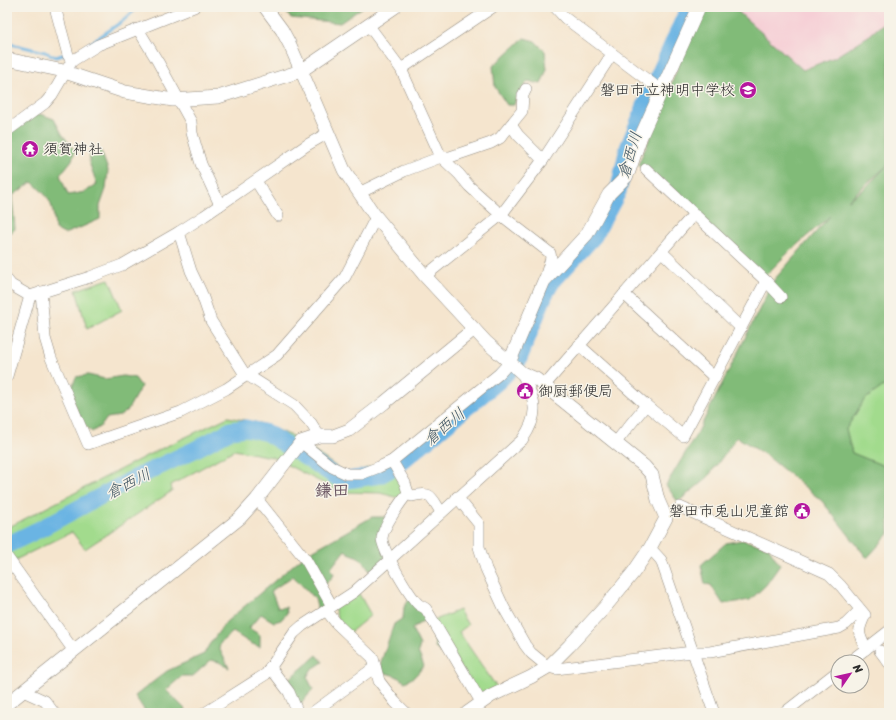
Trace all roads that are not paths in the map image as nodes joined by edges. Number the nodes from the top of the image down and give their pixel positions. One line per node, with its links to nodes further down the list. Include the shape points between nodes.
1 (55, 7): 12 (street)
2 (194, 7): 9 (street)
3 (265, 7): 14 (street, via 282,30)
4 (395, 7): 8 (street)
5 (493, 7): 13 (street)
6 (555, 7): 10 (street, via 565,18)
7 (699, 7): 16 (street)
8 (369, 26): 13 (street); 14 (street)
9 (138, 29): 12 (street, via 98,45); 17 (street)
10 (612, 54): 16 (street); 22 (street)
11 (7, 59): 12 (street)
12 (69, 67): 17 (street, via 125,92); 19 (street, via 52,95)
13 (401, 69): 21 (street)
14 (301, 71): 17 (street, via 218,97); 20 (street)
15 (526, 89): 18 (street, via 522,95 522,111)
16 (662, 91): 35 (street, via 626,177 609,194 588,234)
17 (179, 100): 26 (street, via 191,122 201,164)
18 (511, 124): 21 (street, via 500,138 491,143 450,157); 22 (street, via 518,135)
19 (7, 131)
20 (328, 133): 24 (street, via 306,145); 25 (street, via 344,170)
21 (441, 157): 25 (street, via 404,171); 28 (street)
22 (543, 160): 28 (street)
23 (646, 169): 27 (street)
24 (256, 181): 26 (street); 29 (street)
25 (359, 193): 30 (street)
26 (220, 205): 31 (street)
27 (694, 214): 32 (street); 36 (street)
28 (501, 215): 33 (street); 35 (street, via 550,253 551,258)
29 (278, 216)
30 (376, 217): 33 (street); 46 (street, via 345,278 277,355)
31 (179, 232): 37 (street, via 122,265); 46 (street, via 211,321 244,373)
32 (662, 252): 38 (street); 41 (street)
33 (425, 276): 42 (street)
34 (7, 280): 39 (street)
35 (544, 281): 44 (street)
36 (766, 281): 40 (street); 41 (street)
37 (41, 292): 39 (street); 46 (street, via 45,338 51,358 88,444 180,412 226,390)
38 (624, 294): 43 (street); 48 (street)
39 (30, 296): 47 (street)
40 (781, 298)
41 (741, 328): 48 (street)
42 (474, 329): 44 (street); 51 (street, via 349,430 333,436)
43 (579, 345): 49 (street); 50 (street)
44 (509, 363): 45 (street); 54 (street, via 499,374)
45 (522, 373): 49 (street); 56 (street, via 531,392 535,412 530,429 522,440)
46 (248, 375): 51 (street, via 294,405)
47 (7, 376)
48 (715, 378): 50 (street, via 683,436)
49 (544, 386): 52 (street)
50 (646, 405): 52 (street)
51 (319, 436): 53 (street)
52 (616, 442): 60 (street, via 652,475 658,500 666,518)
53 (299, 444): 54 (street, via 332,467 347,474 360,474); 57 (street)
54 (392, 461): 55 (street)
55 (408, 492): 59 (street, via 412,496 424,493 429,495); 62 (street, via 387,524 382,539)
56 (457, 497): 59 (street); 72 (street, via 480,524 479,547 504,608 531,653)
57 (257, 499): 63 (street, via 306,560); 67 (street, via 224,532)
58 (680, 507): 64 (street, via 829,574)
59 (441, 512): 62 (street)
60 (650, 548): 69 (street, via 661,560); 72 (street, via 605,608)
61 (7, 557): 67 (street)
62 (389, 560): 63 (street, via 354,592); 77 (street, via 418,604 426,609)
63 (329, 608): 73 (street, via 337,624 373,658); 74 (street, via 294,633)
64 (860, 610): 66 (street, via 866,615 859,635); 69 (street, via 839,628 710,652)
65 (889, 631): 66 (street)
66 (866, 649): 70 (street)
67 (74, 651): 76 (street)
68 (880, 651): 71 (street)
69 (692, 652): 72 (street, via 556,668); 85 (street)
70 (859, 654)
71 (889, 662)
72 (548, 666): 77 (street)
73 (375, 667): 82 (street); 83 (street, via 379,681)
74 (270, 668): 80 (street, via 266,674); 81 (street, via 289,692)
75 (830, 677): 86 (street)
76 (23, 691): 78 (street); 79 (street, via 44,701)
77 (481, 702): 84 (street)
78 (7, 704)
79 (54, 713)
80 (205, 713)
81 (298, 713)
82 (312, 713)
83 (406, 713)
84 (467, 713)
85 (714, 713)
86 (784, 713)

